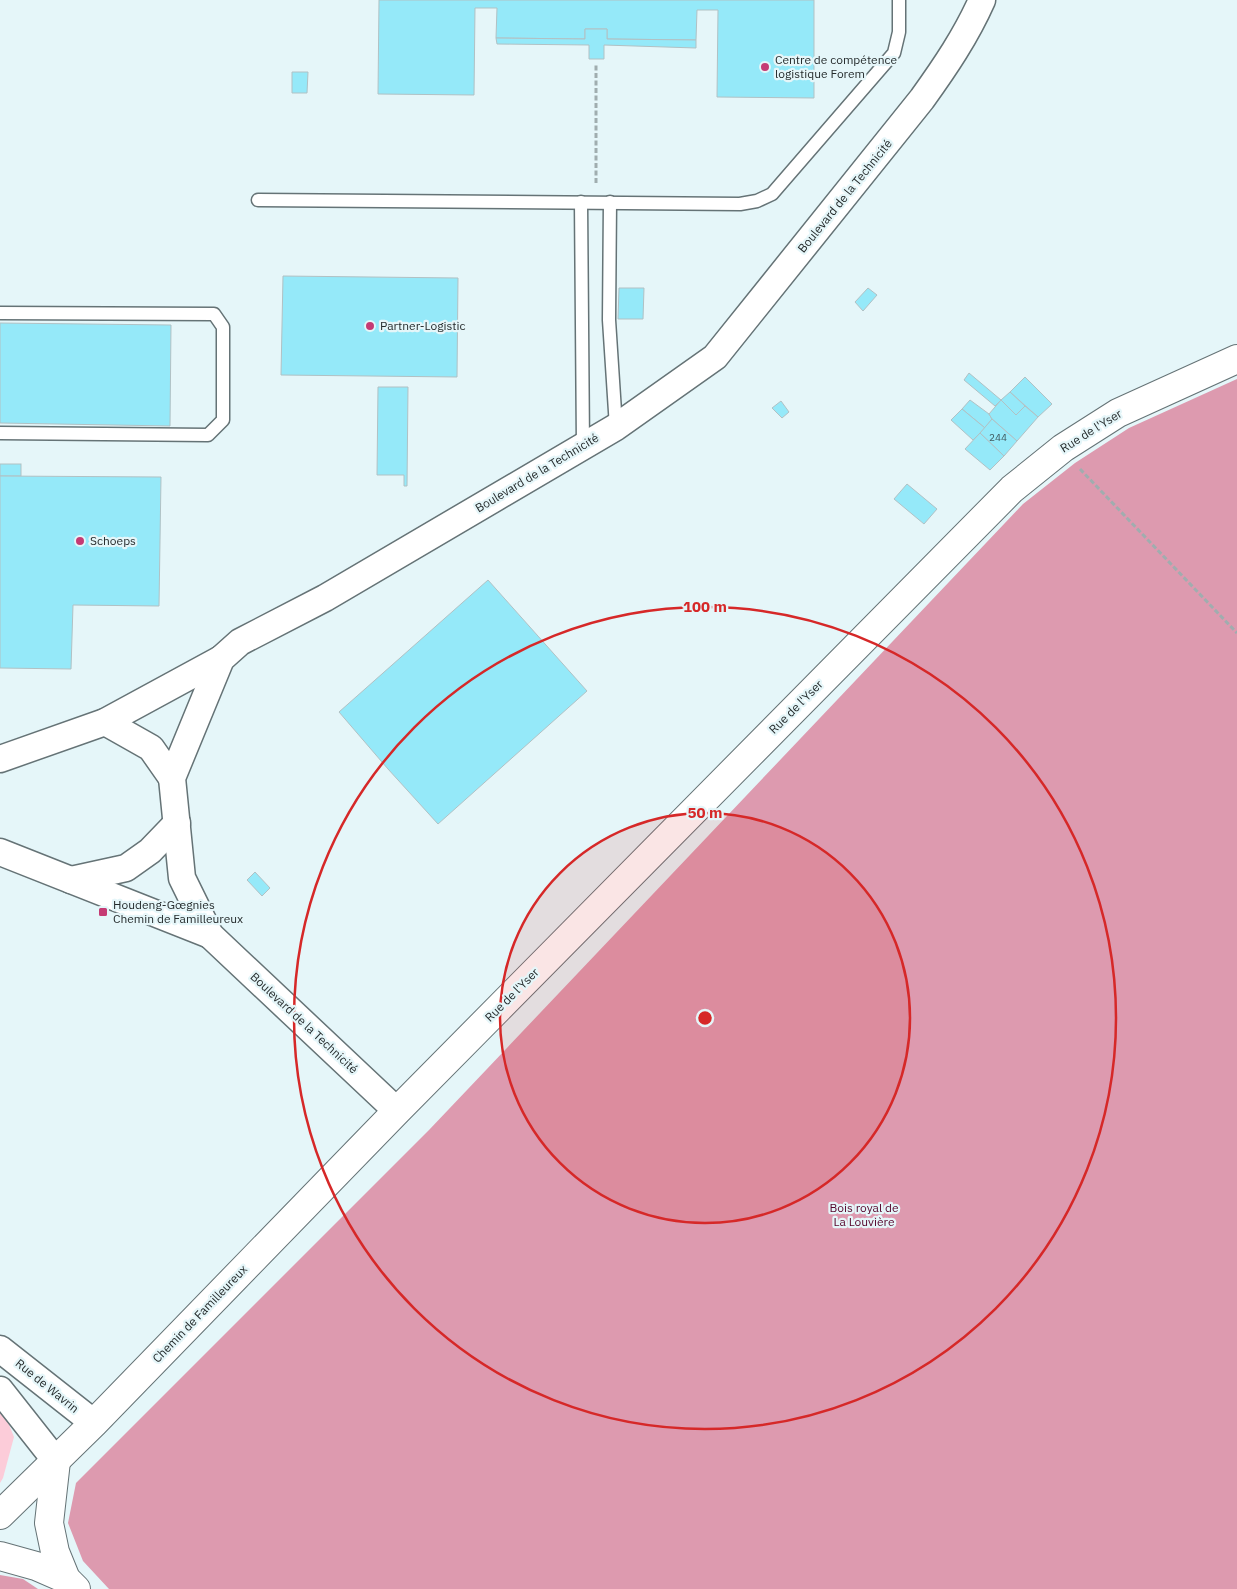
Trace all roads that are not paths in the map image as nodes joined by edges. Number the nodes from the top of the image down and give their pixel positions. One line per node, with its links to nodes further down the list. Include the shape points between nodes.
1 (899, 0): 5 (lane, via 899,32 894,52 772,194 757,202 740,204)
2 (982, 0): 8 (street, Boulevard de la Technicité, via 951,60 922,99 715,358)
3 (258, 200): 4 (lane)
4 (581, 202): 5 (lane); 10 (lane)
5 (610, 202): 8 (lane, via 609,320)
6 (0, 313): 9 (lane, via 214,314 223,328 223,420 208,436)
7 (1237, 359): 19 (main road, Rue de l'Yser, via 1118,413 1063,448 1012,489)
8 (616, 426): 10 (street, Boulevard de la Technicité)
9 (0, 433)
10 (583, 446): 11 (street, Boulevard de la Technicité, via 324,598 240,642)
11 (221, 659): 12 (street); 14 (street, Boulevard de la Technicité)
12 (105, 722): 13 (street); 14 (street, via 151,748)
13 (0, 758)
14 (172, 778): 15 (street, Boulevard de la Technicité)
15 (177, 823): 17 (street, via 150,851 126,868); 18 (street, Boulevard de la Technicité, via 182,878)
16 (0, 852): 17 (street, Boulevard de la Technicité)
17 (71, 880): 18 (street, Boulevard de la Technicité)
18 (210, 935): 19 (street, Boulevard de la Technicité)
19 (397, 1111): 22 (main road, Chemin de Familleureux)
20 (0, 1349): 22 (street, Rue de Wavrin)
21 (0, 1390): 23 (street)
22 (94, 1423): 23 (main road, Chemin de Familleureux)
23 (56, 1461): 24 (main road, Chemin de Familleureux); 26 (main road, via 49,1523 55,1552)
24 (0, 1515)
25 (0, 1556): 26 (main road, via 36,1566)
26 (71, 1584)

